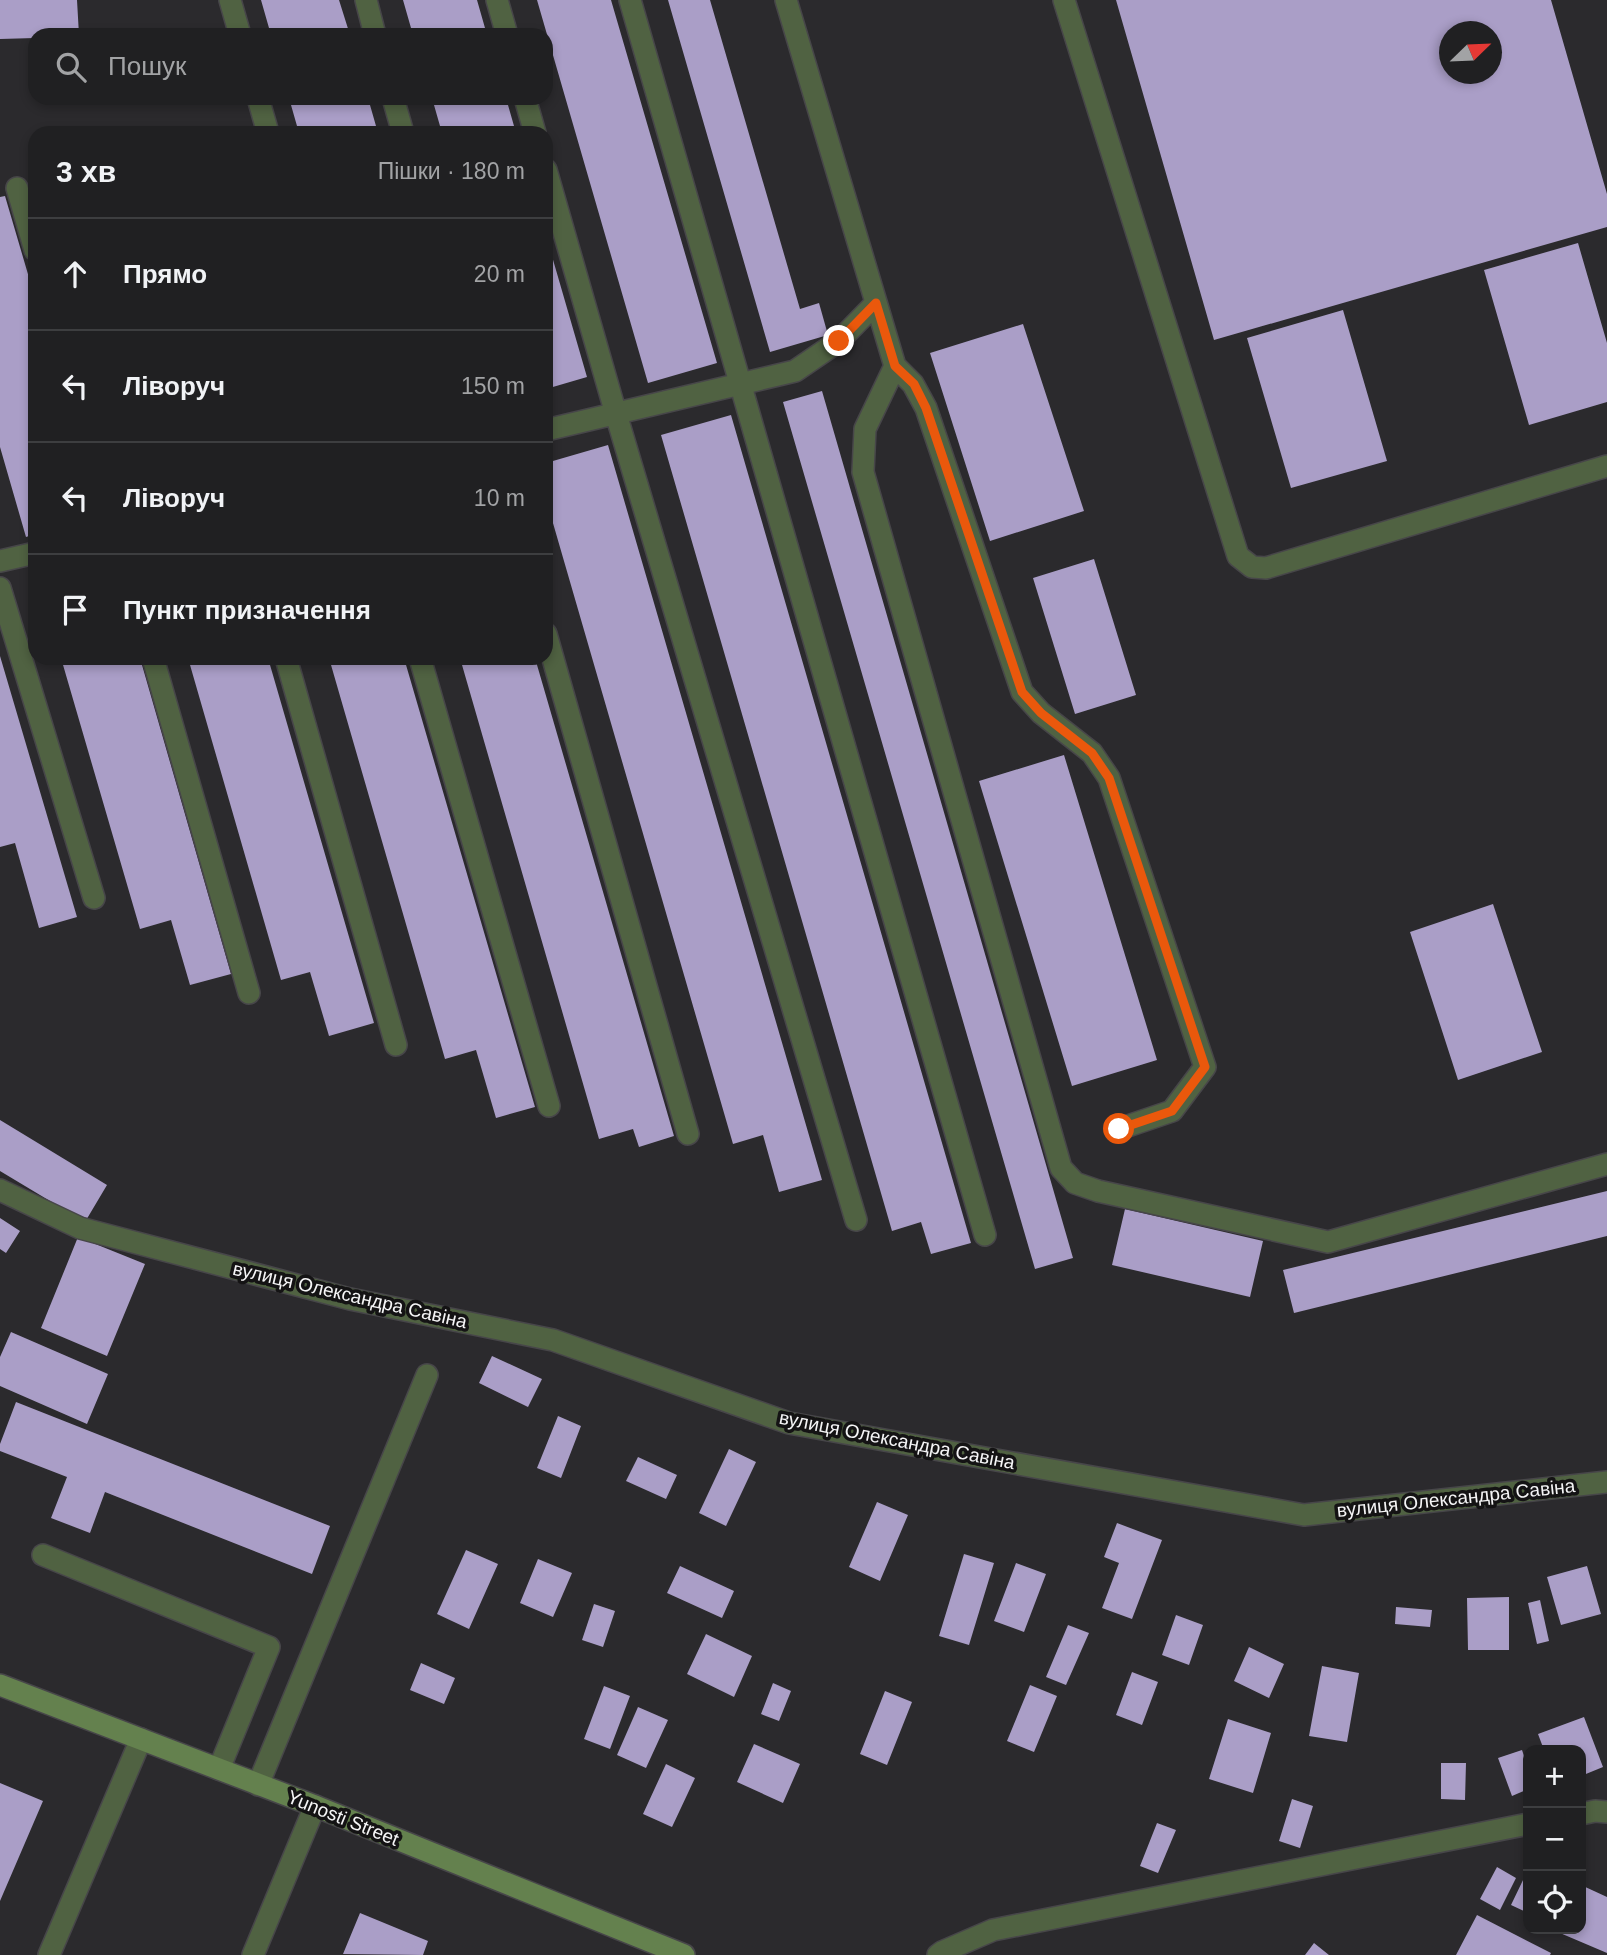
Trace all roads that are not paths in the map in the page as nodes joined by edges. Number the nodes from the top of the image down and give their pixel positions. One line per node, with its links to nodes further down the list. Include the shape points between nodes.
1 (230, 0): 7 (street)
2 (366, 0): 8 (street)
3 (497, 0): 9 (street)
4 (630, 0): 21 (street)
5 (786, 0): 19 (street)
6 (1064, 0): 24 (street, via 1238,556 1252,567 1266,568)
7 (238, 28)
8 (374, 28)
9 (505, 28)
10 (260, 105): 13 (street)
11 (395, 105): 14 (street)
12 (527, 105): 15 (street)
13 (266, 126)
14 (401, 126)
15 (533, 126)
16 (17, 188): 18 (street)
17 (553, 194): 22 (street)
18 (28, 226)
19 (876, 303): 20 (street); 21 (street, via 839,341 795,371)
20 (895, 366): 36 (street, via 914,384 926,408 1022,692 1092,753 1109,778 1205,1067 1172,1111); 38 (street, via 864,429 863,472 1061,1168 1075,1183 1098,1191 1328,1242)
21 (740, 384): 22 (street); 41 (street)
22 (616, 414): 23 (street); 40 (street)
23 (553, 428)
24 (1607, 466)
25 (28, 555): 26 (street)
26 (0, 561)
27 (0, 589): 32 (street)
28 (553, 659): 37 (street)
29 (155, 665): 33 (street)
30 (288, 665): 34 (street)
31 (422, 665): 35 (street)
32 (94, 898)
33 (249, 992)
34 (396, 1045)
35 (549, 1106)
36 (1119, 1129)
37 (688, 1134)
38 (1607, 1164)
39 (0, 1190): 43 (street, вулиця Олександра Савіна, via 80,1228 350,1299 553,1340 789,1423 1304,1515)
40 (856, 1220)
41 (985, 1235)
42 (427, 1375): 48 (street)
43 (1607, 1482)
44 (43, 1555): 47 (street, via 269,1647)
45 (0, 1685): 46 (street, Yunosti Street)
46 (141, 1739): 47 (street, Yunosti Street); 53 (street)
47 (219, 1769): 48 (street, Yunosti Street)
48 (258, 1784): 49 (street, Yunosti Street)
49 (315, 1807): 54 (street); 55 (street, Yunosti Street)
50 (1607, 1812): 51 (street)
51 (1586, 1813)
52 (1523, 1825): 56 (street, via 993,1930)
53 (49, 1955)
54 (253, 1955)
55 (684, 1955)
56 (938, 1955)

